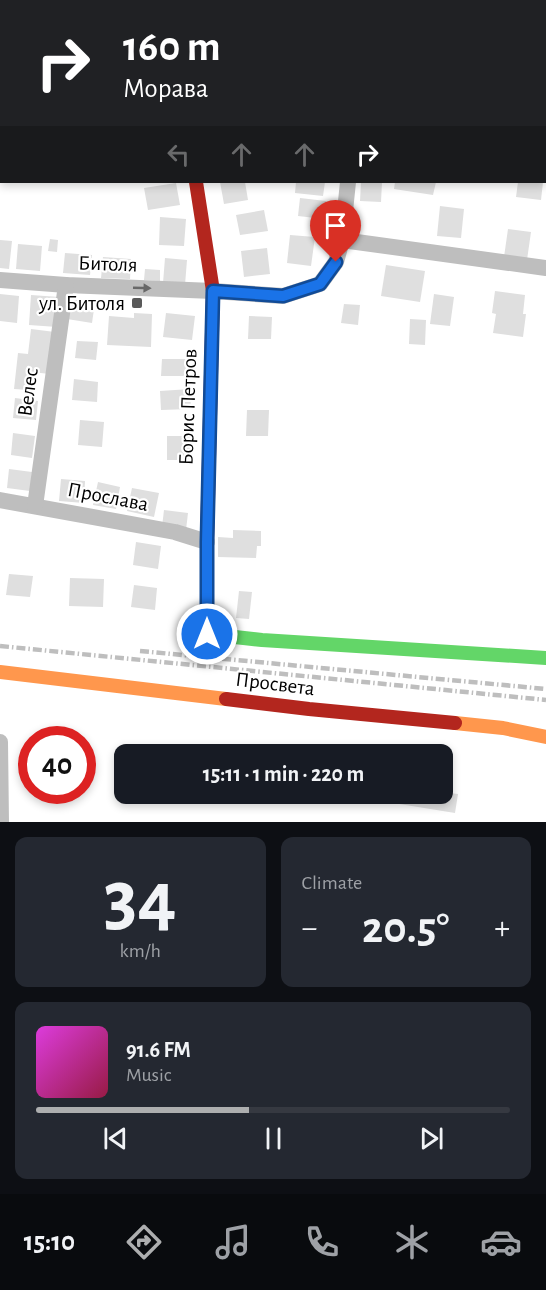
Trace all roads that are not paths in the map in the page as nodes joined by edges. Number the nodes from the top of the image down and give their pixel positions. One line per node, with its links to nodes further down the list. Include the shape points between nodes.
1 (196, 183): 7 (street, Борис Петров)
2 (348, 183): 3 (street, Битоля)
3 (342, 240): 4 (street); 7 (street, Битоля, via 336,262 320,284 283,296)
4 (546, 268)
5 (0, 280): 6 (street, Битоля)
6 (66, 285): 7 (street, Битоля, one-way to 7); 9 (street, Велес)
7 (213, 291): 10 (street, Борис Петров)
8 (0, 500): 9 (street, Прослава)
9 (35, 506): 10 (street, Прослава, via 175,532)
10 (207, 542): 11 (street, Борис Петров)
11 (207, 634): 12 (street, Просвета)
12 (546, 658)
13 (0, 672): 14 (street, Просвета)
14 (546, 736)
15 (0, 742): 16 (street)
16 (1, 822)

